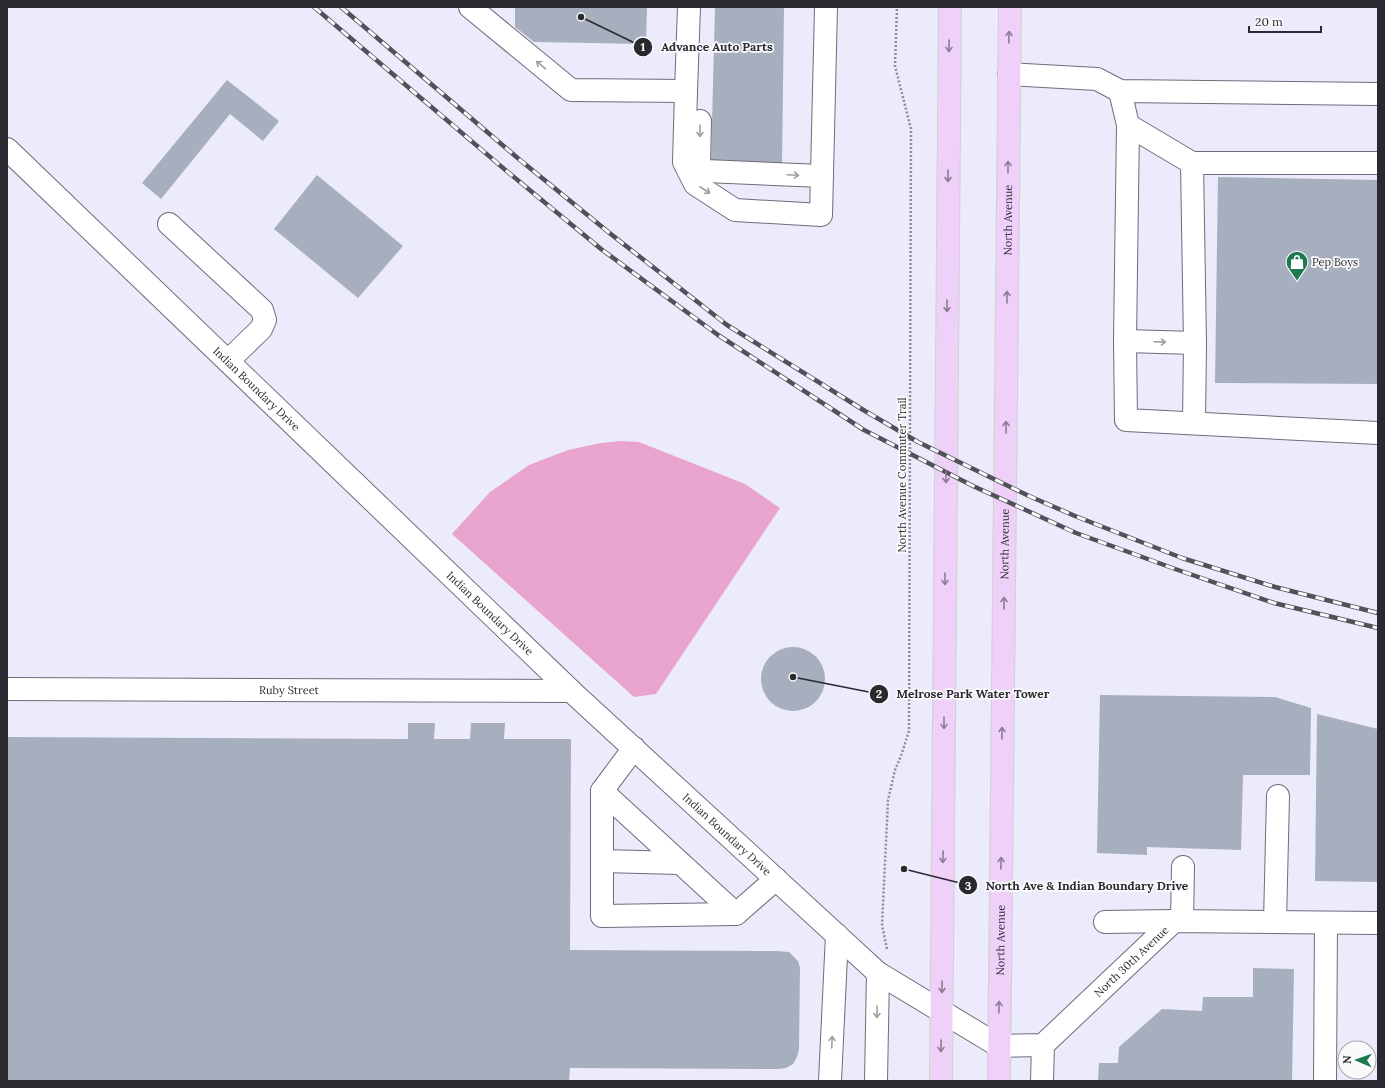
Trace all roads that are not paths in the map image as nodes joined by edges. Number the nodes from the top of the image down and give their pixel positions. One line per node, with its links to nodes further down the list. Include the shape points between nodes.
1 (470, 7): 8 (street, one-way to 1, via 571,90)
2 (689, 7): 8 (street)
3 (826, 7): 14 (street)
4 (950, 7): 38 (main road, one-way to 38)
5 (1010, 7): 6 (main road, North Avenue, one-way to 5)
6 (1009, 74): 7 (street, via 1097,79); 39 (main road, North Avenue, one-way to 6)
7 (1120, 92): 9 (street); 10 (street)
8 (686, 94): 14 (street, one-way to 14, via 700,121 699,164 705,171); 14 (street, one-way to 14, via 684,162 695,184 735,210 821,215)
9 (1378, 94)
10 (1128, 125): 13 (street); 16 (street)
11 (7, 149): 18 (street, Indian Boundary Drive)
12 (1378, 163): 13 (street)
13 (1192, 164): 17 (street)
14 (822, 176)
15 (169, 224): 18 (street, via 262,310 264,320 261,329)
16 (1125, 341): 17 (street, one-way to 17); 19 (street, via 1126,420)
17 (1195, 343): 19 (street)
18 (228, 361): 22 (street, Indian Boundary Drive)
19 (1194, 424): 20 (street)
20 (1378, 433)
21 (7, 689): 22 (street, Ruby Street)
22 (571, 691): 23 (street, Indian Boundary Drive)
23 (634, 748): 24 (street); 29 (street, Indian Boundary Drive)
24 (602, 791): 26 (street); 27 (street)
25 (1278, 796): 33 (street)
26 (602, 861): 27 (street); 30 (street, via 602,916)
27 (680, 863): 30 (street)
28 (1183, 867): 31 (street)
29 (776, 879): 30 (street); 36 (street, Indian Boundary Drive)
30 (736, 914)
31 (1178, 921): 32 (street); 33 (street, North 30th Avenue); 40 (street, North 30th Avenue)
32 (1105, 922)
33 (1274, 922): 34 (street, North 30th Avenue)
34 (1326, 923): 35 (street, North 30th Avenue); 46 (street)
35 (1378, 923)
36 (837, 935): 37 (street, Indian Boundary Drive); 41 (street, one-way to 36)
37 (878, 973): 38 (street, Indian Boundary Drive); 42 (street, one-way to 42)
38 (942, 1012): 39 (street, Indian Boundary Drive); 43 (main road, one-way to 43)
39 (999, 1046): 40 (street); 44 (main road, North Avenue)
40 (1043, 1046): 45 (street)
41 (830, 1081)
42 (876, 1081)
43 (941, 1081)
44 (999, 1081)
45 (1042, 1081)
46 (1325, 1081)

